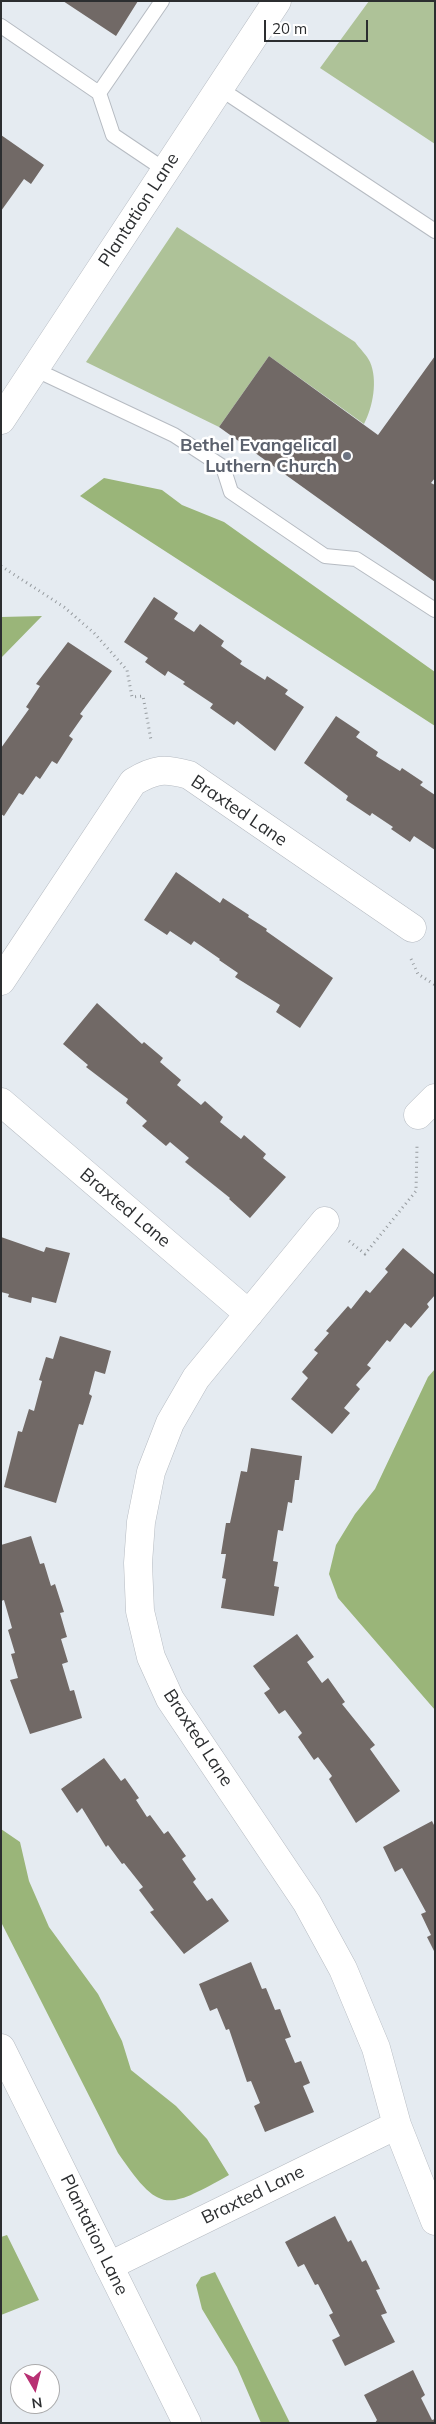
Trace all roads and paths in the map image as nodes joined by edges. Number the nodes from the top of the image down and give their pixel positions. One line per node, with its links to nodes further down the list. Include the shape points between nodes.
1 (162, 1): 5 (lane)
2 (277, 1): 4 (street, Plantation Lane)
3 (1, 26): 5 (lane)
4 (219, 88): 6 (street, Plantation Lane); 7 (lane)
5 (99, 93): 6 (lane, via 113,135)
6 (165, 170): 8 (street, Plantation Lane)
7 (435, 232)
8 (34, 369): 9 (street, Plantation Lane); 11 (lane, via 174,436 223,466 231,492 317,551 325,556 356,559)
9 (1, 420)
10 (1, 566): 12 (path, via 64,606 127,670 132,697 143,696)
11 (435, 610)
12 (156, 771): 13 (street, Braxted Lane, via 170,769 188,775); 14 (street, Braxted Lane, via 133,782)
13 (412, 928)
14 (1, 981)
15 (1, 1102): 18 (street, Braxted Lane)
16 (426, 1106): 17 (path, via 416,1190 365,1254)
17 (325, 1221): 18 (street, Braxted Lane)
18 (249, 1314): 20 (street, Braxted Lane, via 196,1378 170,1423 151,1472 141,1522 138,1564 140,1612 151,1657 170,1699 307,1903 343,1969 376,2048)
19 (1, 2048): 22 (street, Plantation Lane)
20 (398, 2126): 21 (street, Braxted Lane); 22 (street, Braxted Lane)
21 (435, 2221)
22 (109, 2266): 23 (street, Plantation Lane)
23 (187, 2423)

